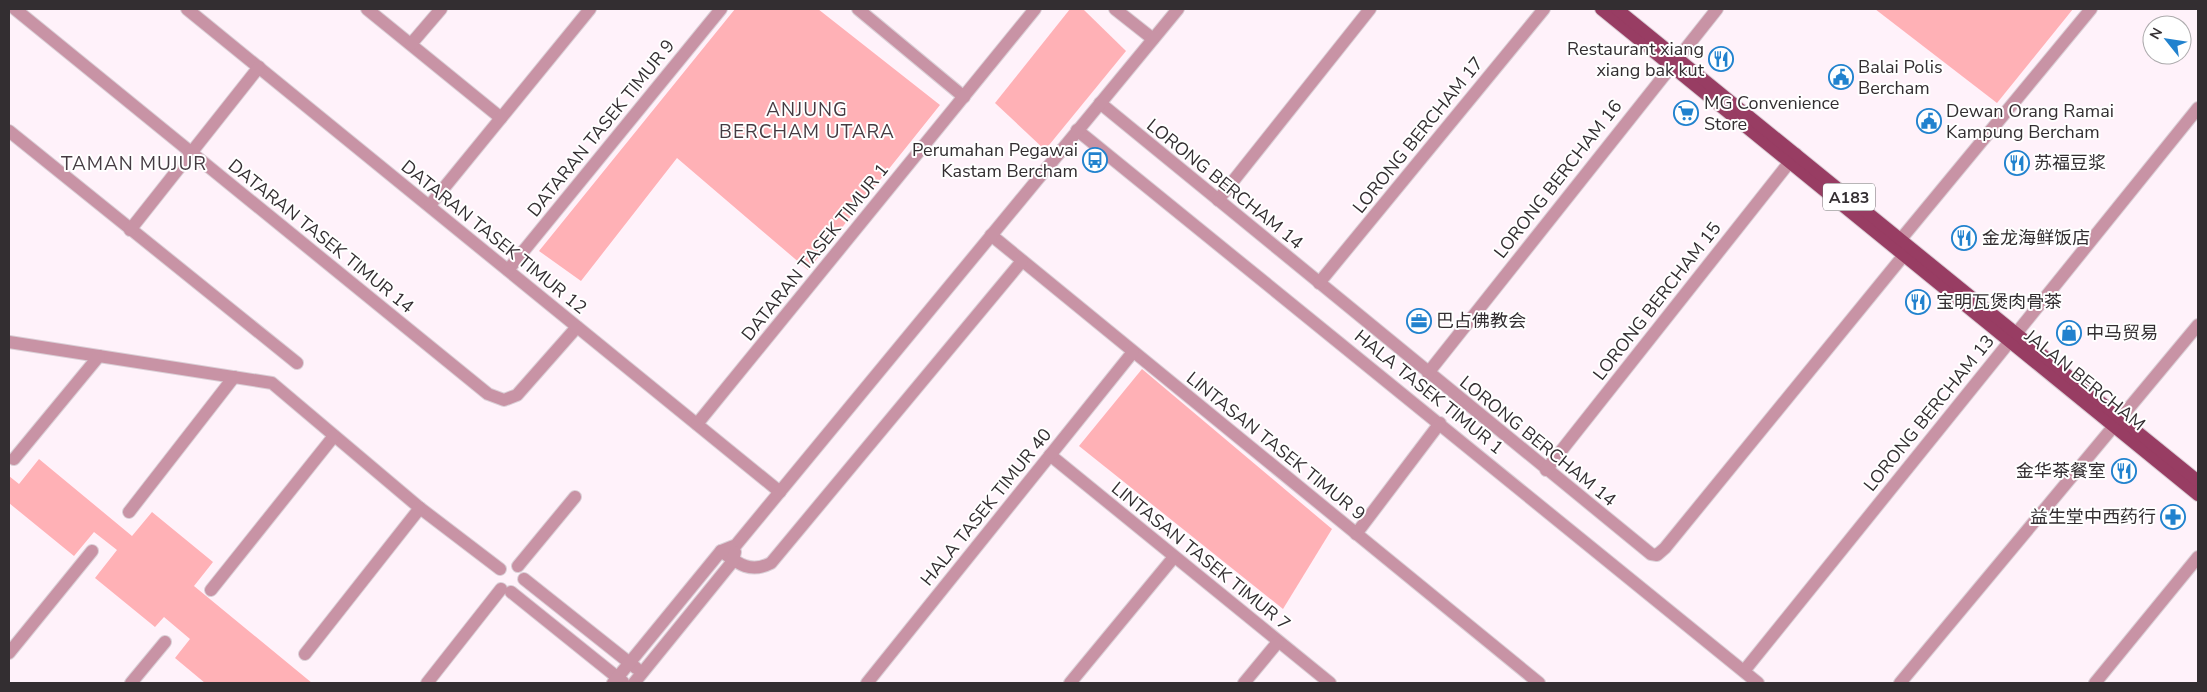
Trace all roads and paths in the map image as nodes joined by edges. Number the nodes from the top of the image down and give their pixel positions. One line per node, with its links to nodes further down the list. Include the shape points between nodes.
1 (15, 9): 27 (street, DATARAN TASEK TIMUR 14)
2 (188, 9): 20 (street, DATARAN TASEK TIMUR 12)
3 (367, 9): 18 (street)
4 (440, 9): 18 (street)
5 (590, 9): 24 (street)
6 (721, 9): 38 (street, DATARAN TASEK TIMUR 9)
7 (858, 9): 21 (street)
8 (1035, 9): 21 (street, DATARAN TASEK TIMUR 1)
9 (1116, 9): 17 (street)
10 (1178, 9): 17 (street)
11 (1370, 9): 29 (street)
12 (1544, 9): 39 (street, LORONG BERCHAM 17)
13 (1601, 9): 19 (main road, JALAN BERCHAM / A183)
14 (1617, 9): 19 (main road, JALAN BERCHAM / A183)
15 (1717, 9): 19 (street, LORONG BERCHAM 16)
16 (2090, 9): 33 (street)
17 (1153, 39): 22 (street)
18 (411, 44): 24 (street)
19 (1674, 62): 28 (main road, JALAN BERCHAM / A183); 47 (street, LORONG BERCHAM 16)
20 (259, 67): 27 (street); 30 (street, DATARAN TASEK TIMUR 12)
21 (964, 96): 51 (street, DATARAN TASEK TIMUR 1)
22 (1100, 103): 25 (street); 29 (street, LORONG BERCHAM 14)
23 (2198, 108): 42 (street, LORONG BERCHAM 13)
24 (501, 118): 30 (street)
25 (1077, 130): 32 (street); 50 (street, HALA TASEK TIMUR 1)
26 (9, 131): 31 (street)
27 (190, 153): 31 (street); 41 (street, DATARAN TASEK TIMUR 14, via 488,394 504,400 517,396)
28 (1792, 158): 33 (main road, JALAN BERCHAM / A183); 34 (main road, JALAN BERCHAM / A183); 55 (street, LORONG BERCHAM 15)
29 (1218, 200): 39 (street, LORONG BERCHAM 14)
30 (430, 205): 38 (street, DATARAN TASEK TIMUR 12)
31 (130, 230): 46 (street)
32 (991, 235): 37 (street, LINTASAN TASEK TIMUR 9); 57 (street)
33 (1901, 239): 34 (street, via 1898,242); 35 (street); 36 (main road, JALAN BERCHAM / A183)
34 (1885, 240): 35 (main road, JALAN BERCHAM / A183)
35 (1904, 256): 36 (street, via 1912,253); 42 (main road, JALAN BERCHAM / A183); 55 (street, LORONG BERCHAM 14, via 1661,553 1651,554 1645,550)
36 (1923, 257): 42 (main road, JALAN BERCHAM / A183)
37 (1022, 261): 44 (street, LINTASAN TASEK TIMUR 9); 68 (street, via 771,563 750,568)
38 (508, 270): 41 (street, DATARAN TASEK TIMUR 12)
39 (1319, 283): 47 (street, LORONG BERCHAM 14)
40 (2198, 326): 49 (street)
41 (577, 327): 51 (street, DATARAN TASEK TIMUR 12)
42 (2012, 337): 49 (main road, JALAN BERCHAM / A183); 79 (street, LORONG BERCHAM 13)
43 (9, 342): 45 (street)
44 (1133, 352): 53 (street, HALA TASEK TIMUR 40); 62 (street, LINTASAN TASEK TIMUR 9)
45 (99, 356): 48 (street); 54 (street)
46 (296, 363)
47 (1428, 373): 55 (street, LORONG BERCHAM 14)
48 (234, 377): 52 (street, via 272,383); 61 (street)
49 (2118, 422): 56 (main road, JALAN BERCHAM / A183); 58 (main road, JALAN BERCHAM / A183); 91 (street)
50 (1440, 423): 62 (street); 79 (street, HALA TASEK TIMUR 1)
51 (697, 424): 57 (street, DATARAN TASEK TIMUR 12)
52 (334, 436): 60 (street); 72 (street)
53 (1050, 455): 66 (street, LINTASAN TASEK TIMUR 7); 85 (street, HALA TASEK TIMUR 40)
54 (14, 459)
55 (1546, 470)
56 (2198, 481)
57 (780, 492): 63 (street)
58 (2198, 495)
59 (575, 497): 69 (street)
60 (420, 508): 70 (street); 77 (street)
61 (129, 512)
62 (1356, 534): 89 (street, LINTASAN TASEK TIMUR 9)
63 (736, 545): 65 (street); 68 (street)
64 (92, 551): 76 (street)
65 (721, 551): 68 (street); 78 (street)
66 (1174, 557): 75 (street, LINTASAN TASEK TIMUR 7); 86 (street)
67 (2198, 557): 92 (street)
68 (733, 560): 80 (street)
69 (518, 566): 70 (street, via 509,564); 71 (street)
70 (500, 569): 73 (street, via 497,581)
71 (524, 579): 73 (street, via 520,588); 78 (street)
72 (211, 590)
73 (506, 590): 81 (street); 83 (street)
74 (165, 642): 82 (street)
75 (1278, 642): 87 (street); 88 (street, LINTASAN TASEK TIMUR 7)
76 (9, 653)
77 (305, 654)
78 (629, 663): 80 (street); 81 (street)
79 (1744, 671): 90 (street, HALA TASEK TIMUR 1)
80 (642, 673): 84 (street)
81 (619, 681)
82 (131, 683)
83 (427, 683)
84 (634, 683)
85 (867, 683)
86 (1070, 683)
87 (1244, 683)
88 (1330, 683)
89 (1539, 683)
90 (1758, 683)
91 (1900, 683)
92 (2095, 683)

